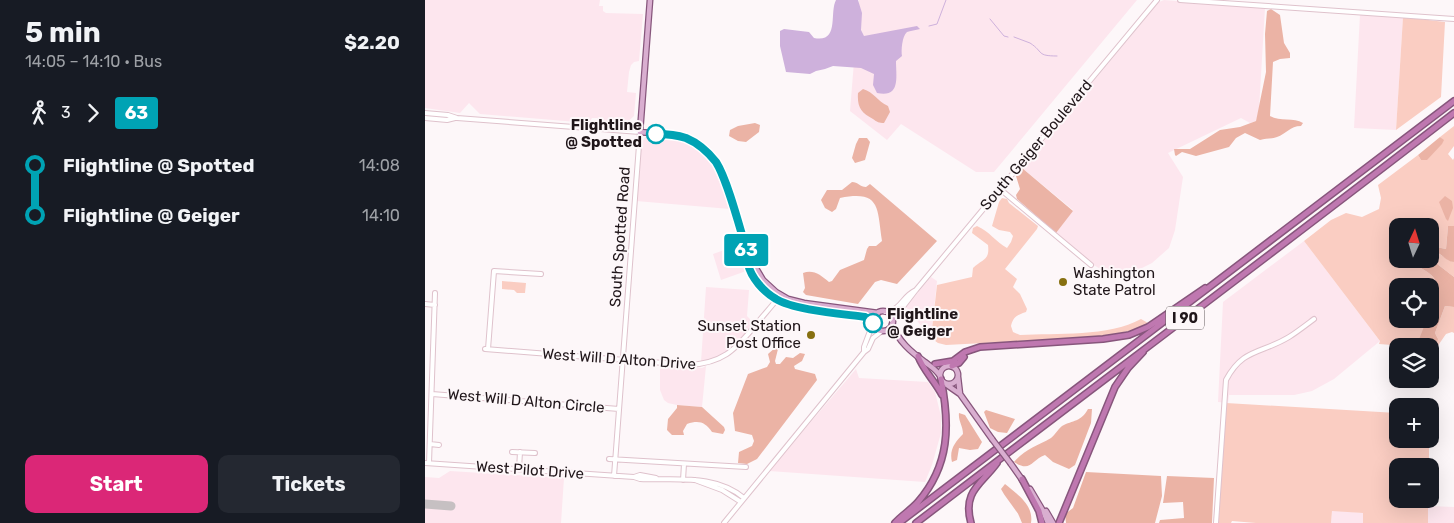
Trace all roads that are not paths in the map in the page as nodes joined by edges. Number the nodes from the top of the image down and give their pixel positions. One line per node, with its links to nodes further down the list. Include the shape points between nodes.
1 (650, 0): 11 (main road, South Spotted Road)
2 (1157, 0): 12 (street, South Geiger Boulevard)
3 (1179, 0): 4 (street)
4 (1454, 19)
5 (1454, 101): 16 (highway, I 90)
6 (1454, 112): 30 (highway, I 90)
7 (425, 113): 8 (street)
8 (448, 117): 9 (street); 10 (street); 11 (street)
9 (425, 118)
10 (447, 126)
11 (640, 132): 13 (main road, via 686,138 712,158 722,175); 34 (street, South Spotted Road)
12 (1000, 189): 14 (street); 17 (street, South Geiger Boulevard)
13 (748, 255): 19 (main road, via 763,280); 20 (main road, via 749,268 757,282)
14 (1091, 265)
15 (541, 274): 34 (street, West Will D Alton Drive, via 495,271 487,349)
16 (1221, 279): 31 (highway, via 1148,327 1129,334 1103,339 980,347); 63 (highway, I 90)
17 (916, 290): 23 (street, South Geiger Boulevard, via 897,308); 27 (street, South Geiger Boulevard)
18 (435, 293): 22 (street)
19 (781, 295): 20 (street, West Will D Alton Drive); 24 (main road, via 804,303)
20 (777, 300): 26 (main road, via 794,306 865,317); 34 (street, West Will D Alton Drive, via 738,346 719,360 689,365)
21 (425, 304): 22 (street)
22 (435, 305): 40 (street)
23 (885, 312): 24 (main road); 27 (main road, via 890,314)
24 (878, 313): 26 (main road)
25 (1314, 319): 70 (street, via 1289,338 1248,354 1226,380)
26 (873, 323): 28 (main road); 32 (street)
27 (892, 323): 28 (main road); 29 (main road)
28 (883, 331): 29 (main road); 32 (street, via 873,338)
29 (897, 336): 33 (main road)
30 (1153, 342): 50 (highway, I 90); 69 (highway, via 1115,387)
31 (970, 351): 35 (highway, via 953,361); 36 (highway, via 959,363)
32 (864, 352): 60 (street)
33 (920, 358): 35 (main road); 38 (main road); 42 (highway)
34 (623, 360): 43 (street, South Spotted Road)
35 (935, 364): 36 (main road)
36 (949, 366): 37 (main road, via 956,369); 38 (main road, via 941,370)
37 (958, 377): 38 (main road, via 951,384); 41 (main road)
38 (942, 379): 41 (main road); 42 (highway)
39 (425, 390): 40 (street, West Will D Alton Circle)
40 (432, 392): 43 (street, West Will D Alton Circle); 44 (street)
41 (960, 394): 57 (main road, bridge)
42 (945, 402): 62 (highway, via 947,438 936,473 918,502)
43 (619, 409): 51 (street, South Spotted Road)
44 (430, 444): 45 (street); 52 (street)
45 (439, 445)
46 (512, 452): 47 (street)
47 (520, 452): 48 (street); 55 (street)
48 (535, 453)
49 (609, 458): 51 (street)
50 (1001, 458): 64 (highway, I 90); 65 (highway, via 971,495)
51 (615, 459): 53 (street); 56 (street, South Spotted Road)
52 (427, 463): 55 (street, West Pilot Drive)
53 (684, 464): 54 (street); 58 (street)
54 (746, 468)
55 (519, 469): 56 (street, West Pilot Drive)
56 (614, 476): 58 (street, West Pilot Drive)
57 (1022, 479): 59 (main road); 66 (highway)
58 (683, 480): 60 (street, West Pilot Drive, via 720,484)
59 (1035, 496): 67 (main road); 68 (main road)
60 (742, 500): 61 (street)
61 (723, 523)
62 (895, 523)
63 (899, 523)
64 (916, 523)
65 (971, 523)
66 (1042, 523)
67 (1048, 523)
68 (1053, 523)
69 (1059, 523)
70 (1216, 523)

